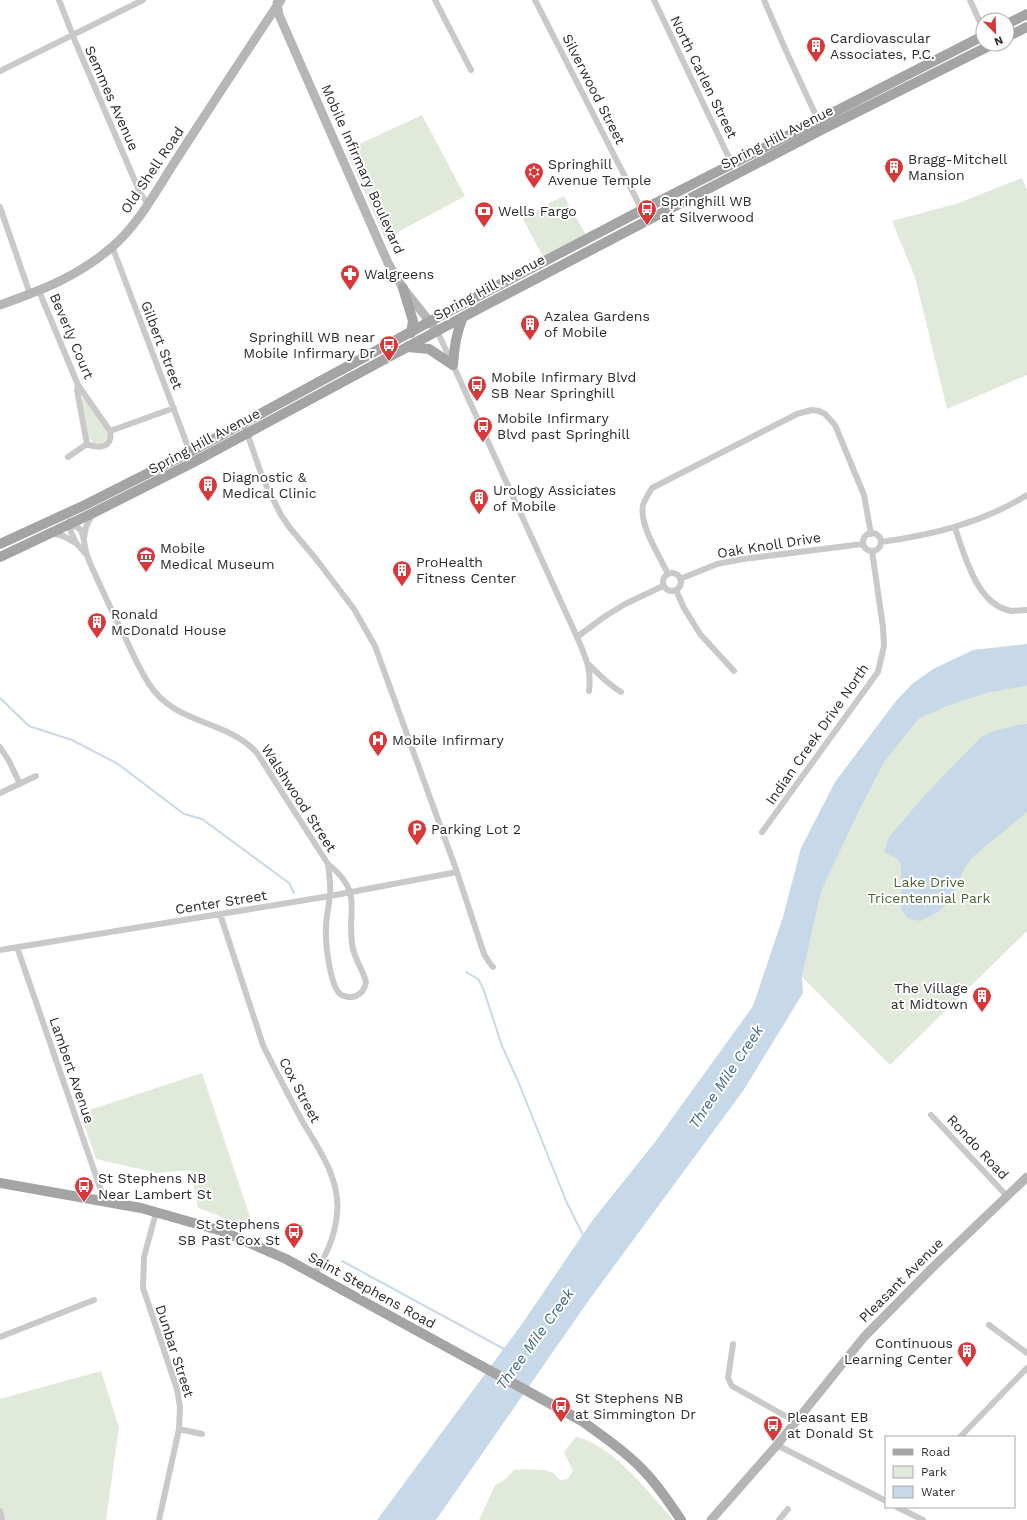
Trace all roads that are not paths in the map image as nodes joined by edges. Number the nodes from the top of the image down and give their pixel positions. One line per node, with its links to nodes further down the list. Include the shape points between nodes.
1 (59, 0): 14 (street, Semmes Avenue)
2 (143, 0): 14 (street)
3 (435, 0): 17 (street)
4 (535, 0): 23 (street, Silverwood Street)
5 (654, 0): 20 (street, North Carlen Street)
6 (764, 0): 19 (street)
7 (970, 0): 9 (street)
8 (278, 2): 21 (street, Old Shell Road); 25 (street, Mobile Infirmary Boulevard, via 278,13 388,263)
9 (975, 12)
10 (1027, 14): 11 (main road)
11 (1015, 20)
12 (1027, 27): 13 (main road)
13 (1015, 33)
14 (72, 35): 18 (street); 21 (street, Semmes Avenue, via 141,195)
15 (975, 40): 19 (main road, Spring Hill Avenue)
16 (975, 52): 19 (main road, Spring Hill Avenue)
17 (471, 70)
18 (0, 71)
19 (820, 125): 20 (main road, Spring Hill Avenue); 29 (main road, Spring Hill Avenue)
20 (732, 164): 23 (main road, Spring Hill Avenue)
21 (148, 203): 24 (street, Old Shell Road)
22 (0, 207): 27 (street)
23 (642, 210): 30 (main road, Spring Hill Avenue)
24 (112, 246): 26 (street, Old Shell Road, via 88,265); 36 (street, Gilbert Street)
25 (403, 288): 30 (street, Mobile Infirmary Boulevard); 32 (main road, via 412,321)
26 (39, 291): 27 (street, Old Shell Road); 35 (street, Beverly Court)
27 (30, 294): 28 (street, Old Shell Road)
28 (0, 306)
29 (463, 317): 31 (main road, Spring Hill Avenue); 34 (main road, via 456,337)
30 (430, 322): 31 (street, Mobile Infirmary Boulevard); 32 (main road, Spring Hill Avenue)
31 (437, 331): 33 (main road, Spring Hill Avenue); 34 (street, Mobile Infirmary Boulevard)
32 (411, 332): 37 (main road, Spring Hill Avenue)
33 (408, 347): 34 (main road, via 429,349); 39 (main road, Spring Hill Avenue)
34 (453, 365): 63 (street, Mobile Infirmary Boulevard)
35 (78, 385): 38 (street, Beverly Court); 40 (street)
36 (174, 408): 38 (street); 41 (street, Gilbert Street)
37 (243, 423): 39 (street); 41 (main road, Spring Hill Avenue)
38 (110, 431): 40 (street, via 110,440 102,447)
39 (248, 433): 45 (main road, Spring Hill Avenue); 74 (street, via 263,478 281,515 354,609 374,646)
40 (87, 444): 42 (street)
41 (190, 452): 44 (main road, Spring Hill Avenue)
42 (68, 457)
43 (1027, 495): 47 (street)
44 (67, 513): 46 (street, Walshwood Street); 53 (main road, Spring Hill Avenue)
45 (93, 514): 46 (main road, Spring Hill Avenue); 50 (street, Walshwood Street, via 86,527)
46 (72, 524): 48 (main road, Spring Hill Avenue); 50 (street, Walshwood Street, via 79,528); 52 (street, Walshwood Street, via 71,532)
47 (955, 528): 51 (street, via 920,537); 62 (street, via 980,590 996,605 1011,611)
48 (52, 533): 52 (street, Walshwood Street); 57 (main road, Spring Hill Avenue)
49 (871, 534): 51 (street, via 876,535); 54 (street, via 864,538); 58 (street, via 864,495 835,425 825,414 812,410 797,414 652,488 644,503 643,517)
50 (84, 540): 56 (street, Walshwood Street)
51 (881, 542): 55 (street, via 877,549)
52 (76, 543): 56 (street, Walshwood Street)
53 (0, 544)
54 (863, 544): 55 (street); 59 (street, Oak Knoll Drive, via 743,559 717,564)
55 (872, 551): 72 (street, Indian Creek Drive North, via 884,646 878,672)
56 (86, 554): 73 (street, Walshwood Street, via 148,684 162,701 182,713 235,735 249,744)
57 (0, 557)
58 (668, 574): 59 (street, via 676,574); 60 (street, via 664,578)
59 (680, 578): 61 (street, via 680,586)
60 (663, 586): 61 (street, via 667,590); 63 (street, via 625,604)
61 (676, 590): 65 (street, via 700,634)
62 (1027, 610)
63 (577, 637): 64 (street, Mobile Infirmary Boulevard)
64 (588, 664): 66 (street, Mobile Infirmary Boulevard); 67 (street, Mobile Infirmary Boulevard, via 609,685)
65 (734, 671)
66 (589, 691)
67 (622, 692)
68 (0, 747): 70 (street)
69 (36, 776): 70 (street)
70 (20, 784): 71 (street)
71 (0, 793)
72 (762, 832)
73 (328, 864): 75 (street, Walshwood Street, via 341,876); 76 (street, Walshwood Street)
74 (457, 872): 75 (street, Center Street); 80 (street, via 484,954)
75 (351, 893): 76 (street, Center Street); 76 (street, Walshwood Street, via 353,949 366,982 361,993 355,997 340,994 332,973 326,943)
76 (330, 896): 77 (street, Center Street)
77 (220, 914): 78 (street, Center Street); 87 (street, Cox Street, via 263,1045 329,1167 336,1188 337,1214 330,1247)
78 (17, 947): 79 (street, Center Street); 85 (street, Lambert Avenue)
79 (0, 950)
80 (493, 967)
81 (931, 1115): 84 (street, Rondo Road)
82 (1027, 1177): 84 (street, Pleasant Avenue)
83 (0, 1183): 85 (main road, Saint Stephens Road)
84 (1007, 1196): 94 (street, Pleasant Avenue, via 864,1337)
85 (104, 1202): 86 (main road, Saint Stephens Road)
86 (156, 1213): 87 (main road, Saint Stephens Road, via 222,1231 286,1258); 95 (street, Dunbar Street, via 144,1257 143,1288 179,1399)
87 (315, 1274): 105 (main road, Saint Stephens Road, via 582,1421 642,1468)
88 (94, 1300): 90 (street)
89 (989, 1325): 92 (street)
90 (0, 1337)
91 (733, 1344): 94 (street, via 728,1378 732,1386)
92 (1027, 1353)
93 (1027, 1368): 97 (street)
94 (796, 1422): 98 (street, Pleasant Avenue)
95 (179, 1429): 96 (street); 104 (street, Dunbar Street)
96 (202, 1434)
97 (961, 1436)
98 (777, 1445): 99 (street); 106 (street, Pleasant Avenue)
99 (885, 1500)
100 (899, 1508): 108 (street)
101 (788, 1509): 107 (street)
102 (0, 1511): 103 (street)
103 (2, 1520)
104 (159, 1520)
105 (681, 1520)
106 (711, 1520)
107 (779, 1520)
108 (923, 1520)

